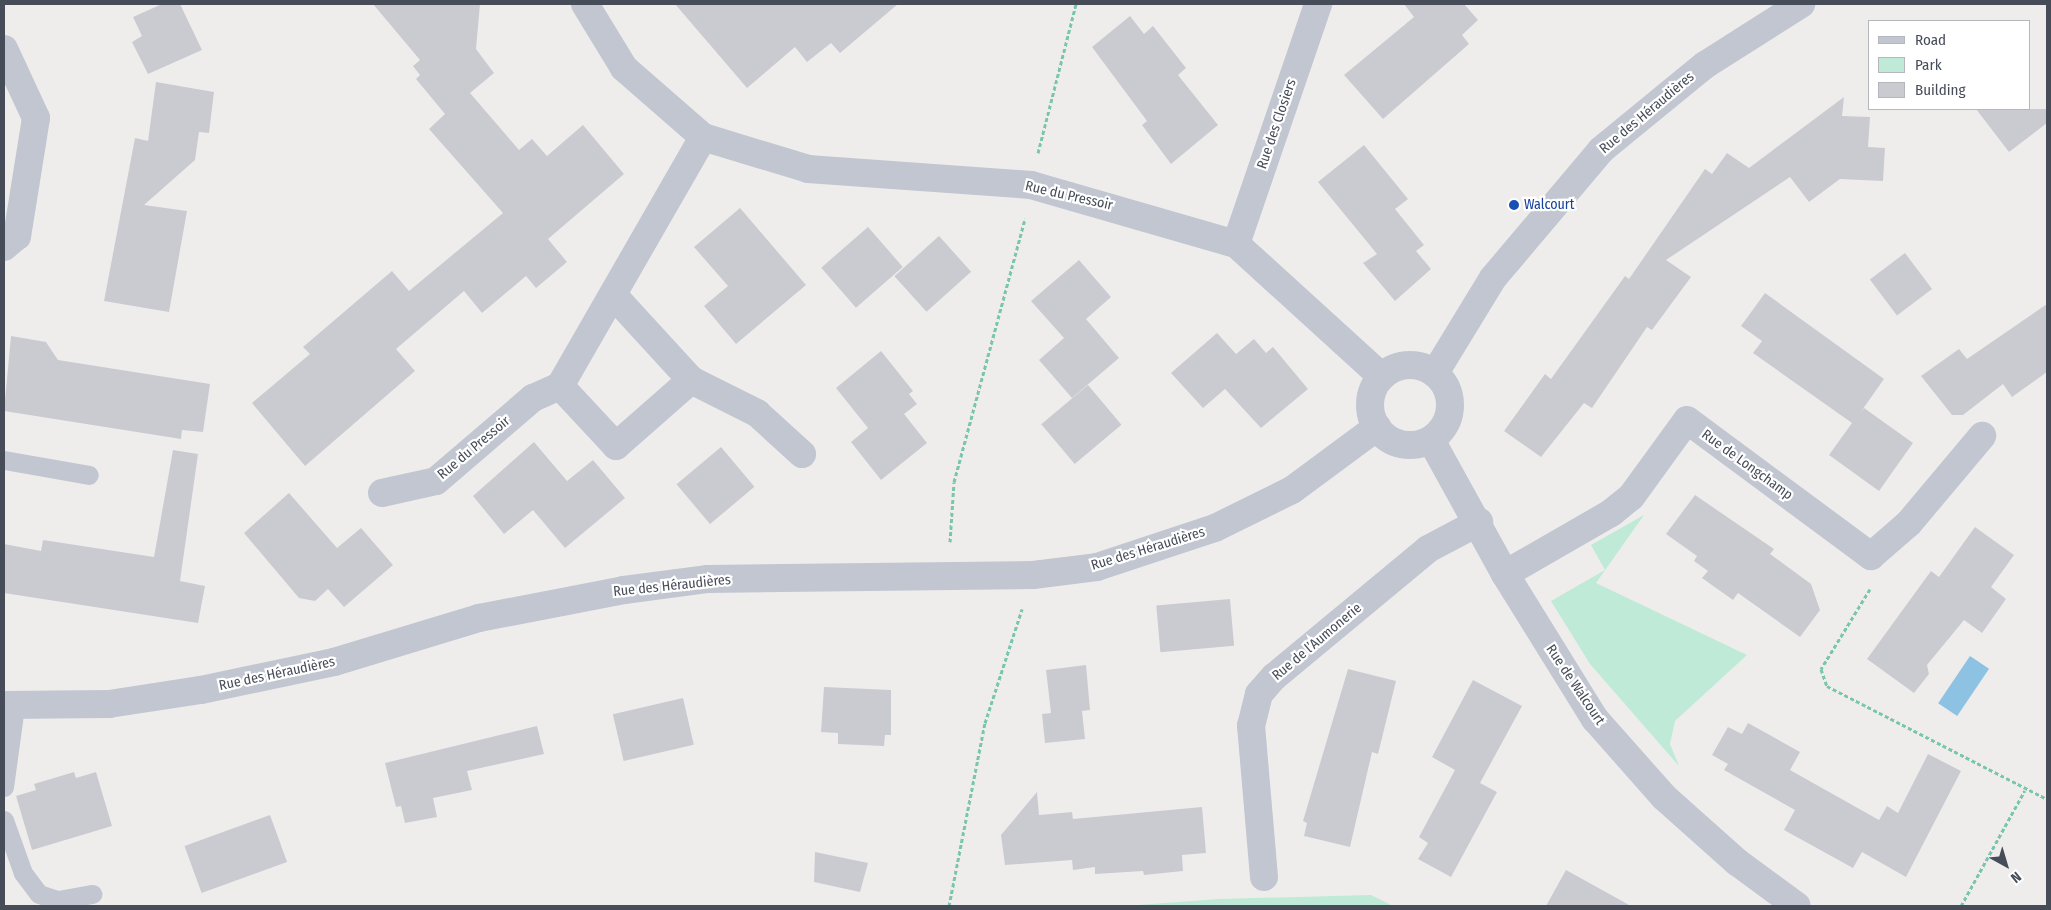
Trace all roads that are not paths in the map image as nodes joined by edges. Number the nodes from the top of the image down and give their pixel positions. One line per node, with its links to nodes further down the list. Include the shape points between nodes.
1 (585, 4): 5 (street, Rue du Pressoir, via 624,68)
2 (1318, 4): 6 (street, Rue des Closiers)
3 (1801, 4): 9 (street, Rue des Héraudières, via 1705,65 1596,155 1494,278)
4 (4, 49): 7 (street, via 36,118 16,236)
5 (703, 137): 6 (street, Rue du Pressoir, via 808,169 1031,185); 8 (street)
6 (1236, 244): 10 (street, Rue du Pressoir)
7 (4, 247)
8 (615, 297): 11 (street); 12 (street)
9 (1435, 374): 10 (street, via 1406,365); 15 (street, via 1448,390 1450,411 1446,424)
10 (1382, 377): 13 (street, via 1371,398)
11 (691, 380): 12 (street, via 616,446); 16 (street, via 757,413)
12 (560, 386): 19 (street, Rue du Pressoir, via 533,398 436,482)
13 (1376, 427): 15 (street, via 1401,444); 22 (street, Rue des Héraudières, via 1292,490 1214,528 1097,567 1033,575 708,579 478,618 334,662 202,690 109,704)
14 (1982, 436): 21 (street, Rue de Longchamp, via 1910,523 1871,556 1687,420 1631,496 1612,513)
15 (1431, 440): 20 (street, Rue de Walcourt)
16 (802, 454)
17 (4, 460): 18 (lane)
18 (89, 475)
19 (382, 493)
20 (1480, 522): 21 (street, Rue de Walcourt); 25 (street, Rue de l’Aumonerie, via 1428,549 1274,677 1259,694 1251,726)
21 (1505, 574): 27 (street, Rue de Walcourt, via 1595,719 1664,797 1737,862)
22 (9, 706): 23 (lane)
23 (4, 788)
24 (4, 820): 26 (lane, via 23,874 39,894 58,900)
25 (1264, 877)
26 (92, 894)
27 (1797, 906)

